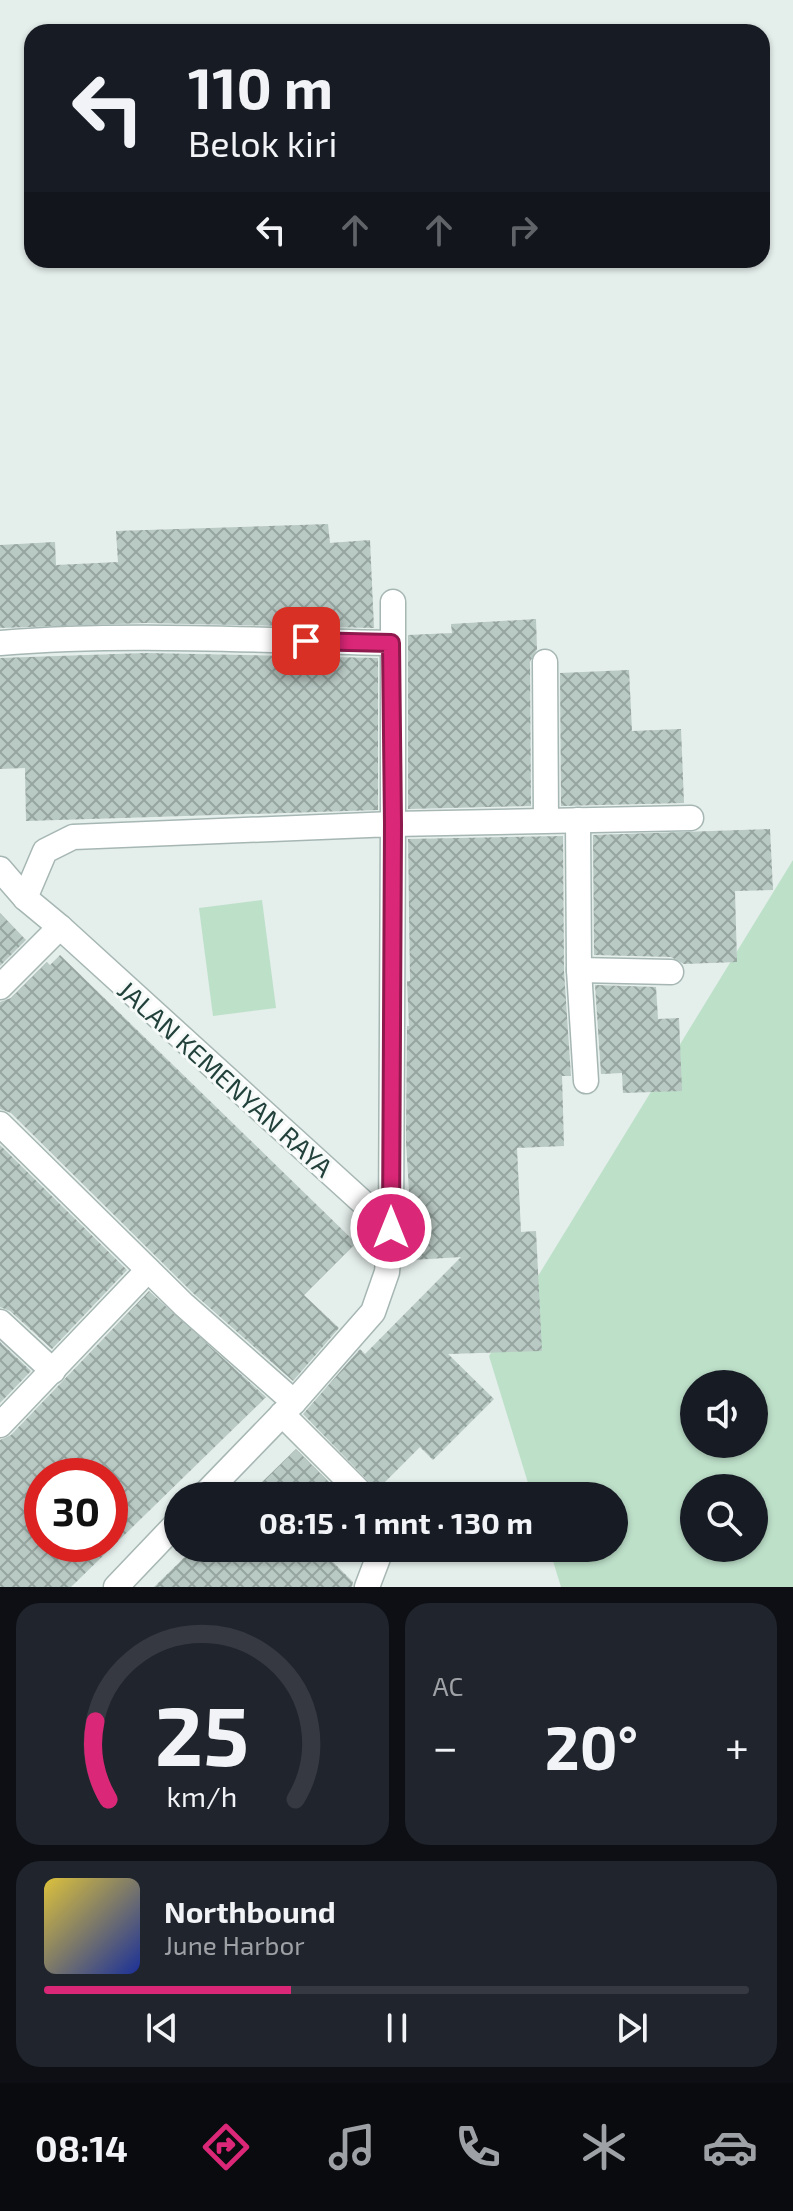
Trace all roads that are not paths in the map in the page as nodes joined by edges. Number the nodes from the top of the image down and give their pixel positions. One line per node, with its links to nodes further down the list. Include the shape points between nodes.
1 (393, 602): 3 (street)
2 (0, 643): 3 (street)
3 (391, 643): 8 (street)
4 (545, 662): 6 (street)
5 (691, 818): 7 (street)
6 (546, 820): 7 (street); 8 (street)
7 (578, 820): 12 (street)
8 (393, 824): 10 (street, via 73,837 45,851); 17 (street)
9 (0, 869): 10 (street, JALAN KEMENYAN RAYA)
10 (25, 898): 11 (street, JALAN KEMENYAN RAYA)
11 (60, 927): 14 (street); 17 (street, JALAN KEMENYAN RAYA)
12 (579, 970): 13 (street); 15 (street)
13 (671, 972)
14 (0, 987)
15 (586, 1081)
16 (0, 1124): 18 (street)
17 (391, 1228): 21 (street, via 387,1272 373,1312)
18 (148, 1270): 20 (street); 21 (street)
19 (0, 1322): 20 (street)
20 (53, 1371): 22 (street)
21 (288, 1408): 23 (street); 24 (street)
22 (0, 1425)
23 (217, 1482)
24 (352, 1482)
25 (164, 1537): 27 (street)
26 (376, 1562): 28 (street)
27 (116, 1587)
28 (367, 1587)

